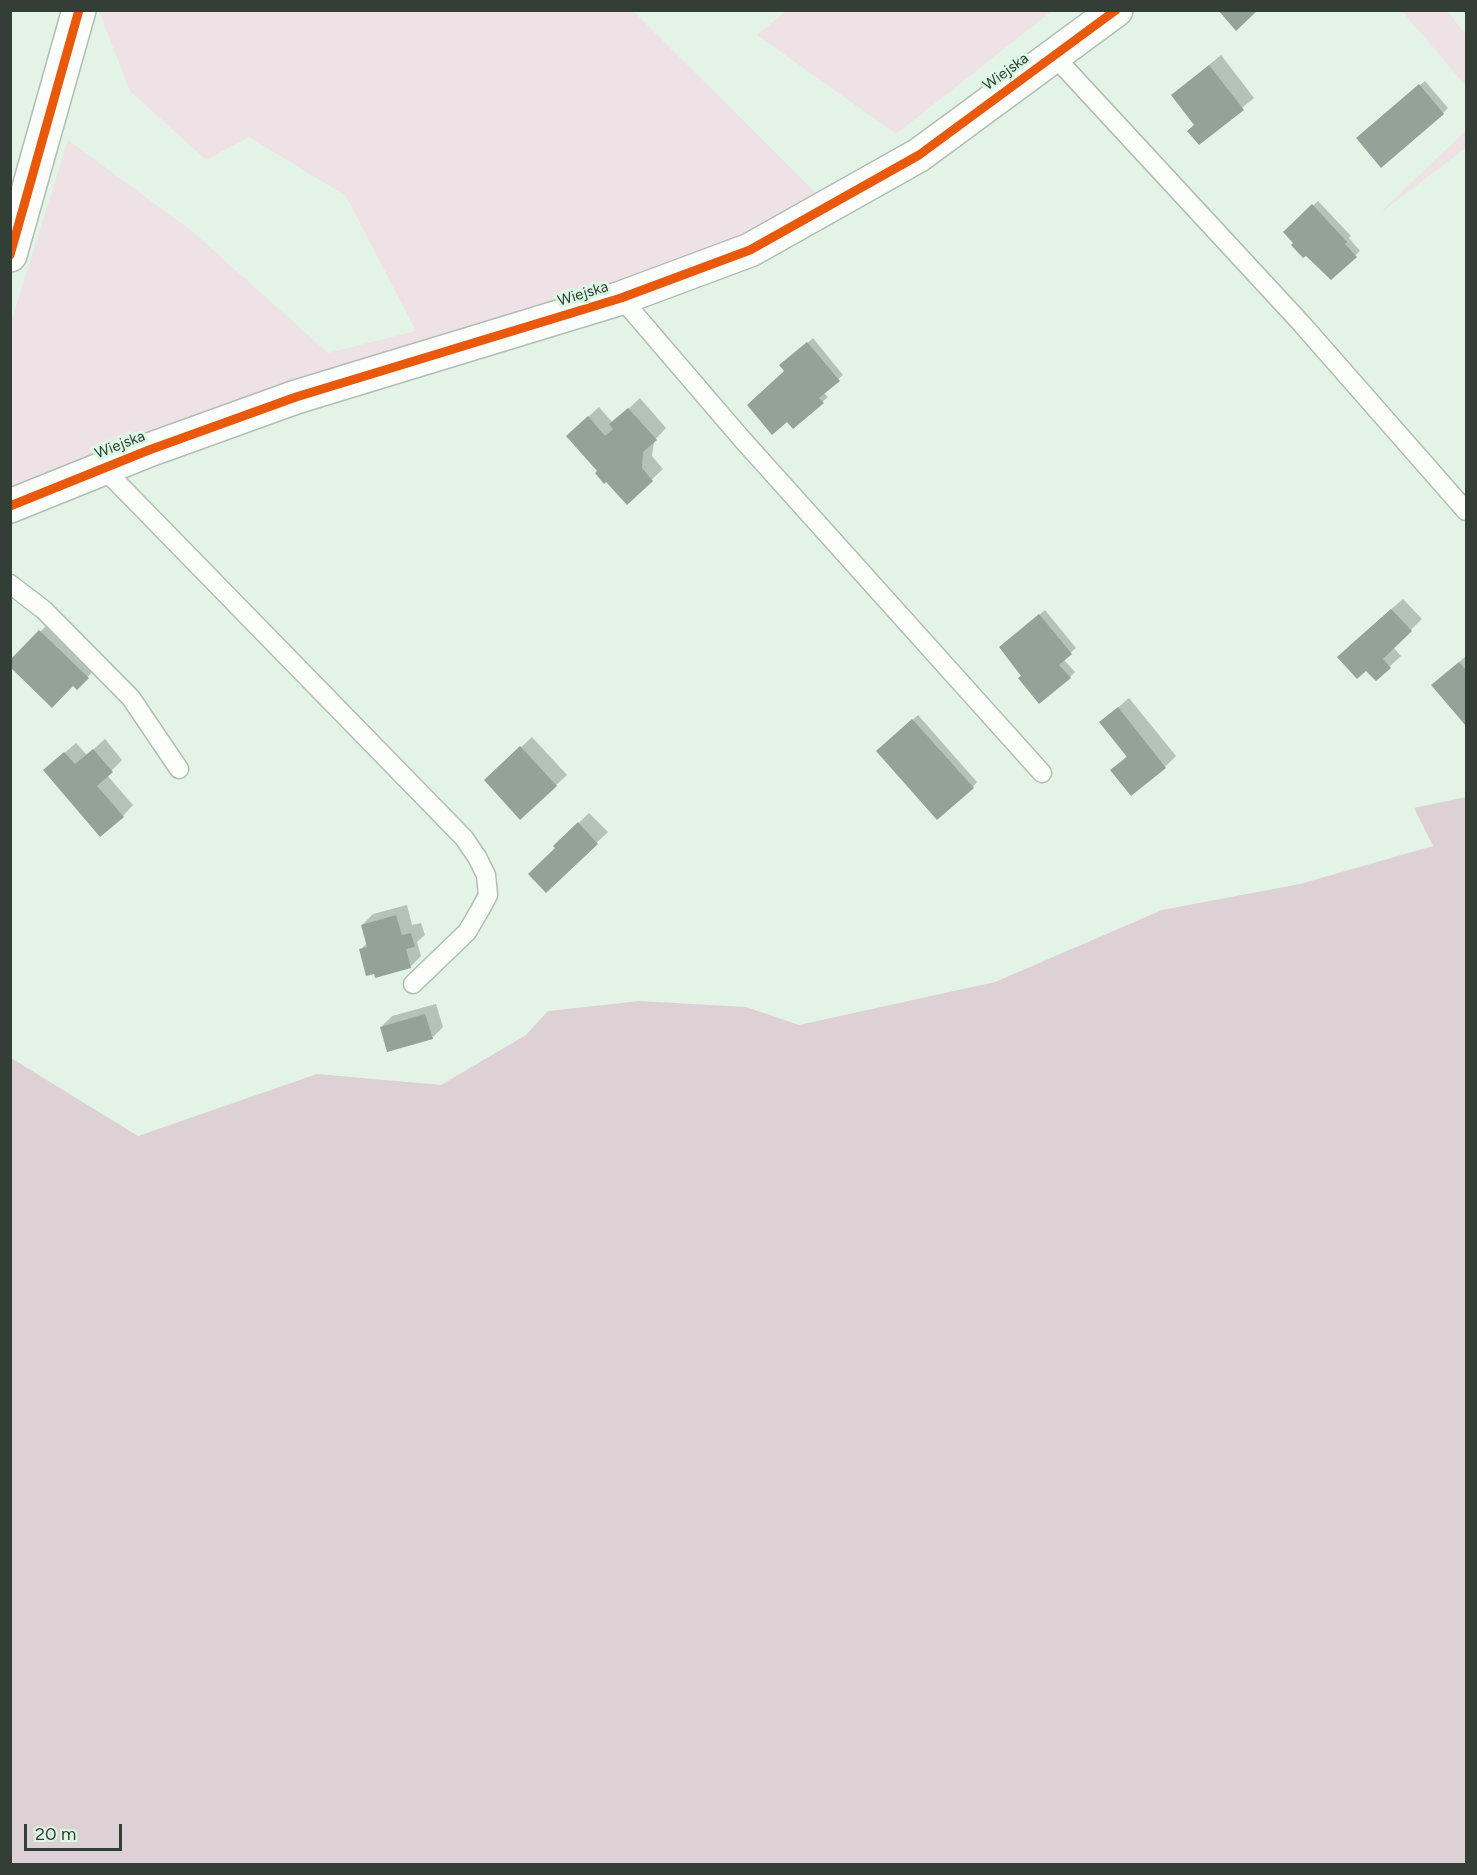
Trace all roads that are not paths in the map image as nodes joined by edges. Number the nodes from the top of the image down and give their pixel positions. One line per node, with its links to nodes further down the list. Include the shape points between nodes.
1 (80, 10): 4 (street)
2 (1116, 10): 3 (street, Wiejska)
3 (1054, 56): 5 (street, Wiejska, via 919,155 776,236 719,263); 8 (lane, via 1301,323)
4 (10, 255)
5 (621, 298): 6 (street, Wiejska, via 296,397); 11 (lane, via 741,438)
6 (104, 468): 7 (street, Wiejska); 12 (lane, via 464,838 477,857 486,875 488,895 467,932)
7 (10, 506)
8 (1467, 510)
9 (10, 584): 10 (lane, via 44,610 131,698)
10 (179, 770)
11 (1042, 772)
12 (413, 984)

